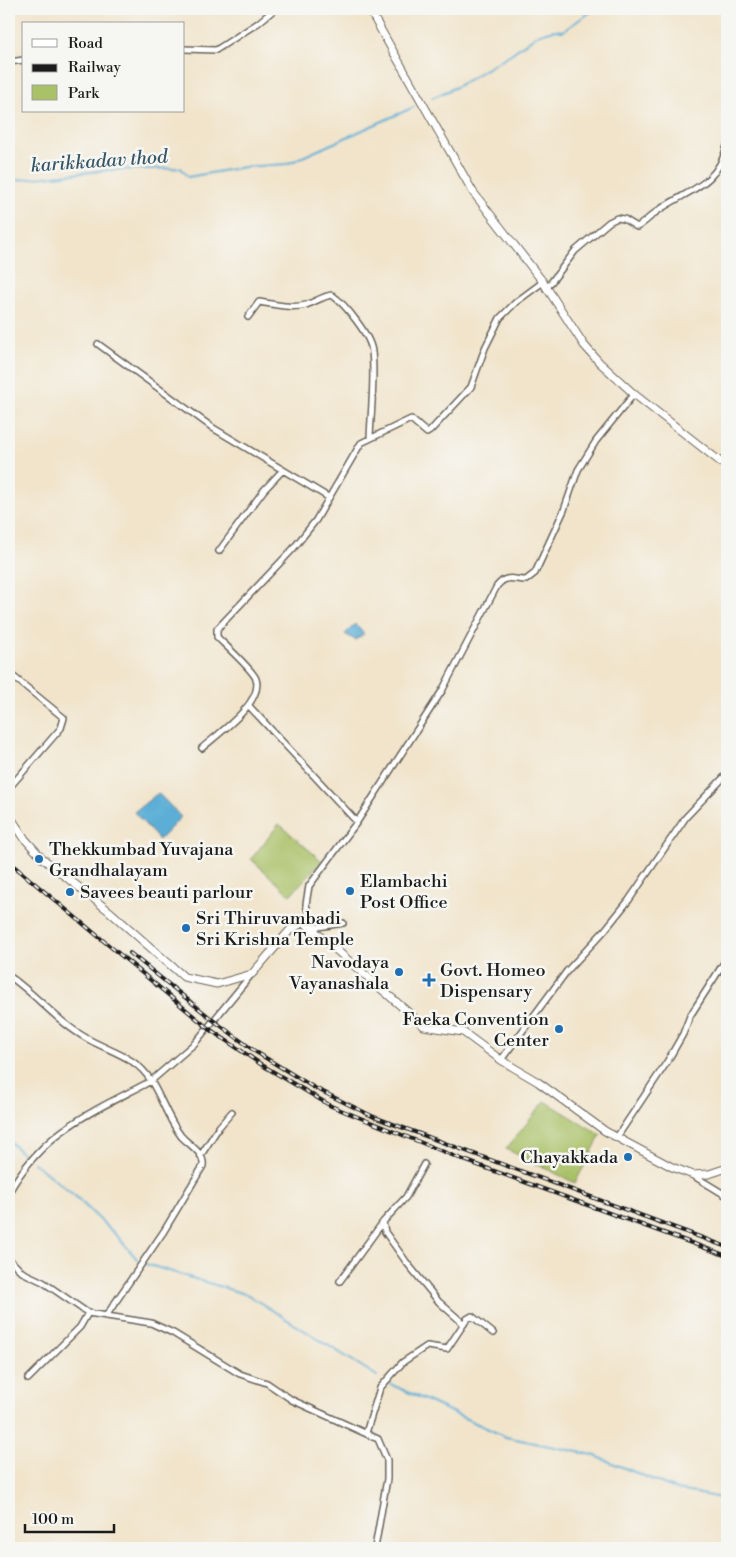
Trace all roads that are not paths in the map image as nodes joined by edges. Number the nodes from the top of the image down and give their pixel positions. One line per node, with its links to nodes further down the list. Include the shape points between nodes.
1 (275, 9): 3 (street, via 216,50)
2 (369, 9): 7 (main road, via 473,192)
3 (185, 49)
4 (22, 60): 5 (street)
5 (9, 62)
6 (727, 146): 8 (street, via 723,163 712,178 660,208 637,227 624,219 609,222 575,251)
7 (542, 282): 8 (main road); 12 (street, via 500,318 471,387 430,431 423,431 412,419)
8 (546, 289): 11 (main road, via 594,357)
9 (248, 317): 12 (street, via 259,302 294,307 332,295 338,299 358,323 372,350)
10 (98, 344): 14 (street, via 213,428)
11 (634, 394): 13 (main road); 23 (street, via 596,440 578,470 564,510 534,573 526,580 510,576 497,586 442,691)
12 (370, 438): 15 (street, via 361,443)
13 (727, 467)
14 (282, 471): 15 (street); 16 (street, via 264,490)
15 (328, 497): 18 (street, via 316,520 294,549 217,629 217,637 256,677 257,688)
16 (220, 551)
17 (9, 673): 21 (street, via 64,718 61,728)
18 (249, 706): 19 (street); 23 (street)
19 (202, 748)
20 (727, 774): 29 (street, via 686,817 629,900 567,970)
21 (9, 788)
22 (9, 815): 27 (main road, via 42,858 184,977 217,984)
23 (357, 822): 25 (street, via 309,886 306,904)
24 (343, 923): 25 (street)
25 (312, 928): 27 (main road, via 304,922 298,923); 29 (main road, via 424,1026 463,1032)
26 (727, 958): 32 (street, via 692,1011 667,1062)
27 (252, 974): 30 (street, via 195,1043)
28 (9, 976): 30 (street, via 57,1019 87,1039 137,1063)
29 (500, 1060): 32 (main road, via 538,1082)
30 (151, 1081): 33 (street, via 168,1116); 37 (street, via 62,1130 34,1155)
31 (232, 1112): 33 (street)
32 (617, 1137): 36 (main road)
33 (201, 1155): 43 (street, via 203,1166 164,1231)
34 (424, 1164): 39 (street, via 406,1197)
35 (727, 1168): 36 (main road)
36 (693, 1176): 38 (street)
37 (9, 1192)
38 (727, 1196)
39 (383, 1222): 41 (street); 44 (street, via 385,1232 407,1263 439,1302)
40 (9, 1259): 42 (street, via 22,1272 43,1282)
41 (340, 1281)
42 (88, 1313): 43 (street); 46 (street, via 80,1327)
43 (106, 1316): 47 (street, via 151,1323 240,1374 267,1383 292,1400)
44 (464, 1324): 45 (street, via 472,1316); 47 (street, via 447,1349 427,1346 403,1362 380,1388)
45 (493, 1332)
46 (28, 1378)
47 (366, 1433): 48 (street, via 378,1439 387,1460 386,1494)
48 (375, 1548)

